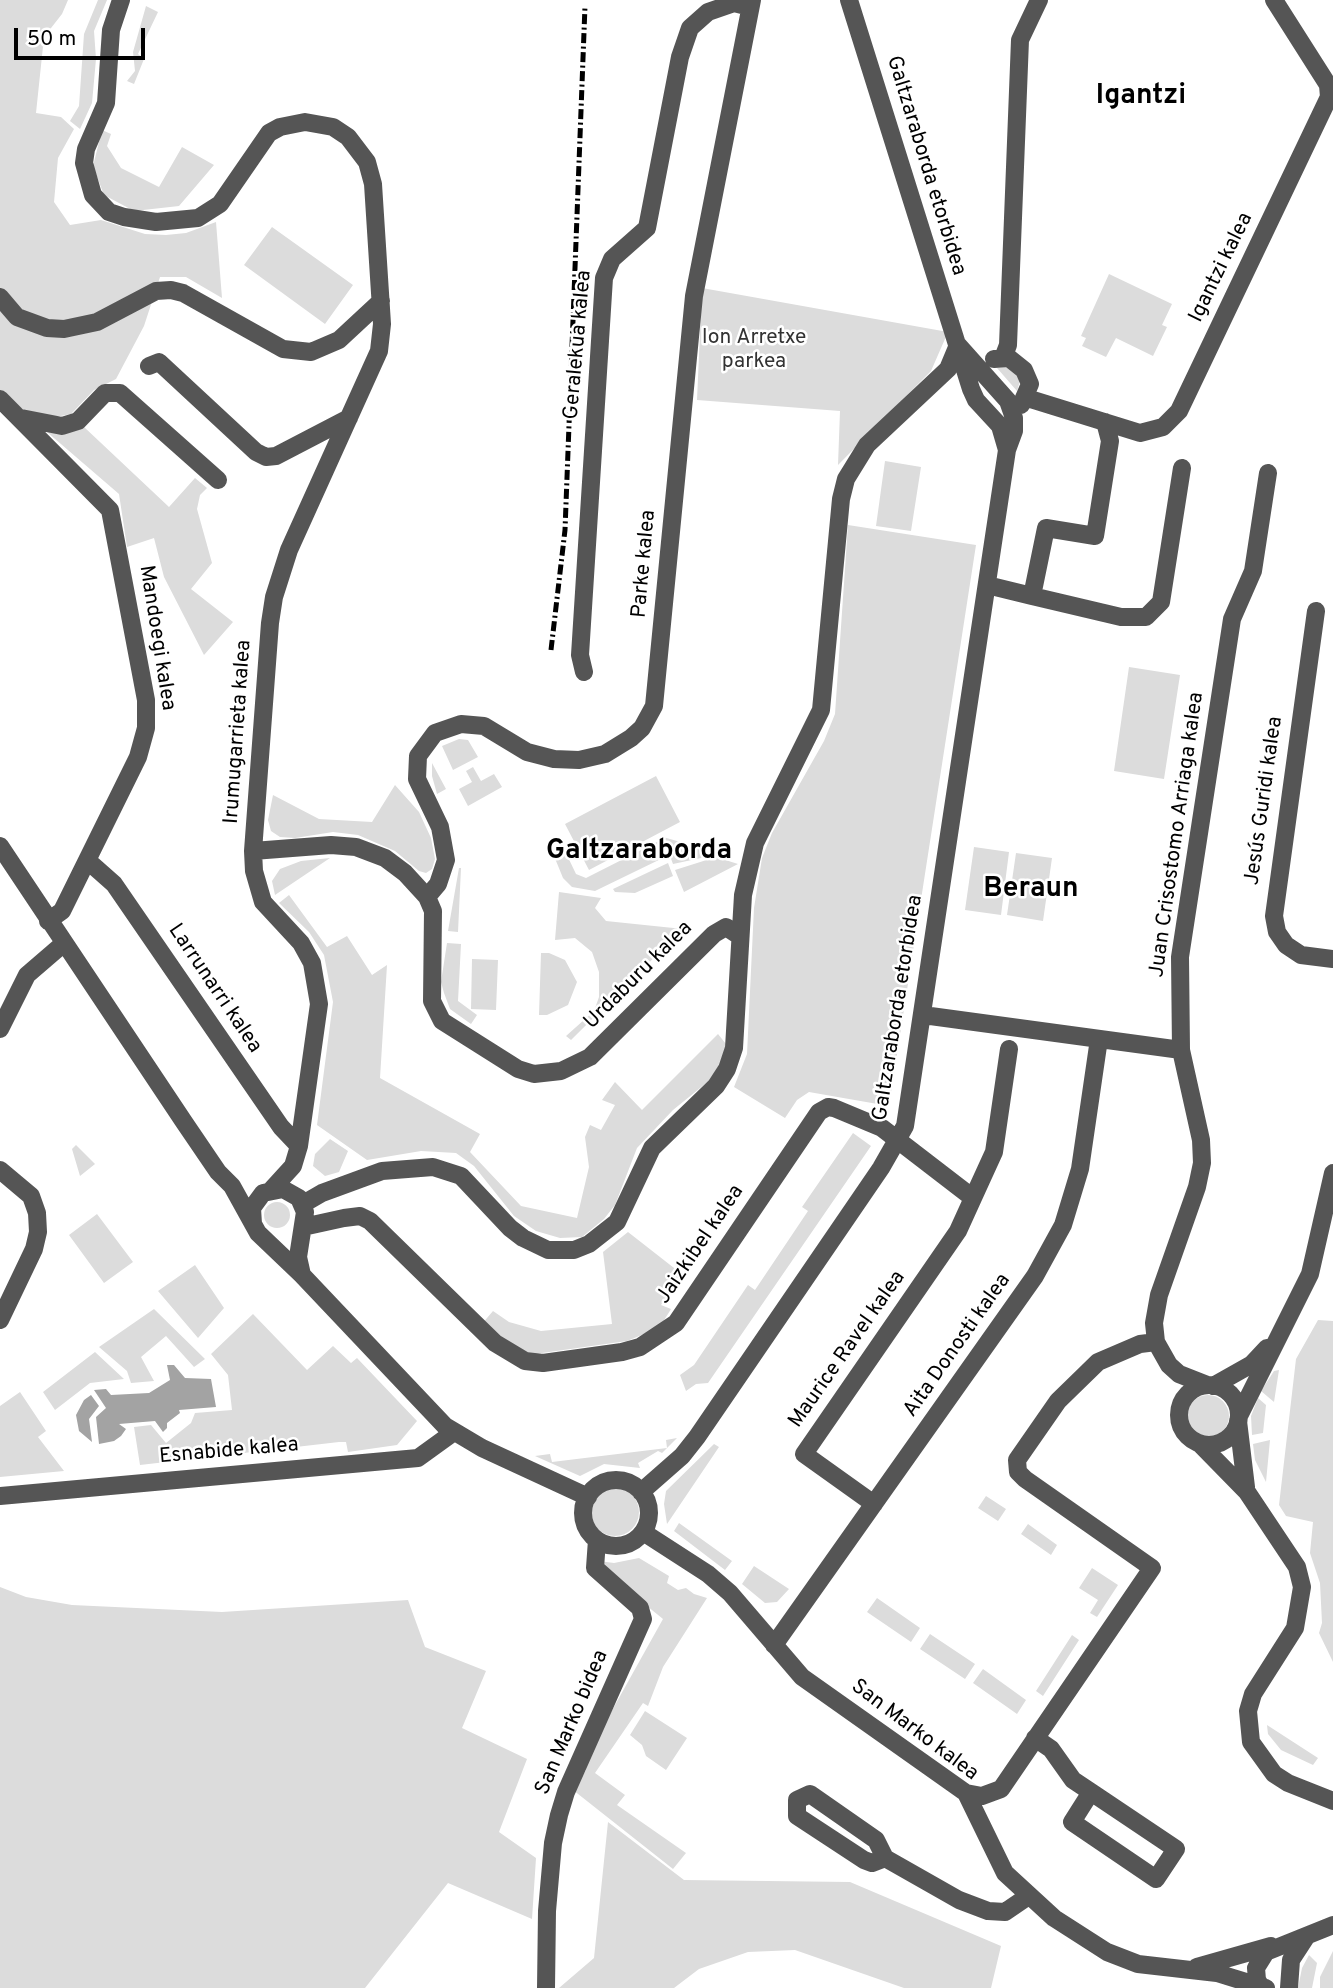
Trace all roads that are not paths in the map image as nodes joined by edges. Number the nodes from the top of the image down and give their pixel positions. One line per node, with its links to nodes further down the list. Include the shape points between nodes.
1 (121, 0): 7 (street, Irumugarrieta kalea, via 111,30 106,103 84,163 86,180 99,204 139,221 198,218 220,204 269,134 279,127 305,122 333,127 359,148 373,184)
2 (849, 0): 10 (street, Galtzaraborda etorbidea)
3 (1038, 0): 8 (street, via 1020,40 1008,345)
4 (1274, 0): 17 (street, Igantzi kalea, via 1328,85 1329,97 1179,411 1163,427 1150,432 1132,432)
5 (751, 3): 25 (street, Geralekua kalea, via 708,12 690,28 680,57 647,228 612,259 604,278 580,655); 29 (street, Parke kalea, via 694,296 654,706 631,738 605,754 579,760 540,757 484,726 452,726 435,733 418,756 417,779 440,827 446,860 438,884)
6 (0, 297): 7 (street, via 17,317 64,329 97,322 156,291 171,290 283,349 311,352 339,340)
7 (381, 301): 16 (street, Irumugarrieta kalea, via 379,351)
8 (1003, 358): 10 (street); 11 (street, via 1014,360 1024,370 1030,384)
9 (149, 366): 16 (street, via 159,362 266,457)
10 (963, 368): 13 (street, via 1000,390); 14 (street); 31 (street, via 867,445 846,479 821,710 755,843)
11 (1027, 398): 13 (street); 17 (street, Igantzi kalea)
12 (0, 399): 15 (street, Mandoegi kalea)
13 (1012, 409): 14 (street); 18 (street, Galtzaraborda etorbidea, via 1014,431)
14 (984, 410): 18 (street, via 1000,426)
15 (18, 417): 21 (street, via 62,426 78,421 105,393 120,393); 28 (street, Mandoegi kalea, via 110,510 146,700 140,750)
16 (349, 418): 27 (street, Irumugarrieta kalea, via 289,550 274,597)
17 (1105, 422): 23 (street, via 1110,441 1095,536 1046,528)
18 (1007, 450): 22 (street, Galtzaraborda etorbidea)
19 (1182, 468): 23 (street, via 1161,602 1146,617 1121,617)
20 (1268, 474): 38 (street, Juan Crisostomo Arriaga kalea, via 1252,571 1232,619 1180,957)
21 (218, 480)
22 (987, 585): 23 (street); 34 (street, Galtzaraborda etorbidea)
23 (1032, 596)
24 (1316, 611): 33 (street, Jesús Guridi kalea, via 1274,916 1286,945 1301,955)
25 (584, 672)
26 (0, 846): 30 (street)
27 (253, 851): 29 (street, via 356,847 385,858); 40 (street, Irumugarrieta kalea, via 264,902 301,943 317,982 318,1027)
28 (88, 861): 30 (street, Mandoegi kalea, via 62,911); 40 (street, Larrunarri kalea, via 114,884 281,1127)
29 (427, 897): 31 (street, Urdaburu kalea, via 435,928 432,1001 442,1021 518,1069 534,1074 561,1071 590,1057 714,934 726,927)
30 (48, 921): 32 (street)
31 (738, 935): 47 (street, via 737,1026 727,1069 716,1086 652,1148 617,1222 589,1244 562,1252 536,1245 510,1228 461,1176 433,1167 382,1171)
32 (63, 944): 35 (street, via 27,975); 44 (street)
33 (1333, 959)
34 (923, 1015): 36 (street); 39 (street, Galtzaraborda etorbidea, via 909,1106)
35 (0, 1029)
36 (1099, 1039): 38 (street); 64 (street, Aita Donosti kalea, via 1080,1168 1063,1225 1035,1276)
37 (1009, 1049): 46 (street, Maurice Ravel kalea, via 994,1153)
38 (1181, 1050): 53 (street, Juan Crisostomo Arriaga kalea, via 1202,1163 1159,1295)
39 (898, 1141): 46 (street); 48 (street, Jaizkibel kalea, via 882,1128 834,1108 819,1112 676,1324 640,1347 622,1352 542,1363 525,1361 495,1343 370,1221 360,1216); 60 (street, Galtzaraborda etorbidea, via 696,1437 682,1456)
40 (299, 1146): 41 (street, Irumugarrieta kalea)
41 (293, 1166): 45 (street, Irumugarrieta kalea); 47 (street, Irumugarrieta kalea)
42 (0, 1170): 51 (street, via 30,1196 38,1231)
43 (1333, 1173): 52 (street, via 1310,1274)
44 (232, 1186): 45 (street); 49 (street)
45 (267, 1191): 47 (street, via 283,1189); 49 (street, via 252,1208)
46 (973, 1198): 64 (street, Maurice Ravel kalea, via 958,1231 804,1454)
47 (299, 1199): 48 (street)
48 (302, 1229): 49 (street, via 284,1242); 50 (street, via 298,1257)
49 (259, 1232): 50 (street)
50 (302, 1275): 58 (street)
51 (0, 1320)
52 (1283, 1329): 55 (street, via 1252,1364); 57 (street)
53 (1156, 1342): 54 (street, Juan Crisostomo Arriaga kalea); 68 (street, via 1140,1343 1098,1362 1058,1401 1017,1460 1018,1472 1152,1568)
54 (1168, 1365): 55 (street); 56 (street, Juan Crisostomo Arriaga kalea)
55 (1210, 1385): 56 (street, via 1191,1391); 57 (street, via 1235,1400)
56 (1179, 1412): 59 (street, via 1185,1434)
57 (1239, 1419): 59 (street, via 1222,1443); 61 (street)
58 (454, 1432): 62 (street, Esnabide kalea, via 418,1458); 63 (street)
59 (1202, 1445): 61 (street)
60 (641, 1492): 63 (street, via 617,1480 600,1484); 65 (street, via 648,1507)
61 (1247, 1492): 72 (street, via 1297,1567 1302,1587 1294,1628 1253,1694 1248,1711 1251,1742 1274,1774)
62 (0, 1496)
63 (588, 1497): 66 (street, via 583,1516)
64 (874, 1504): 67 (street, Aita Donosti kalea)
65 (643, 1532): 66 (street, via 617,1546); 67 (street, San Marko kalea, via 708,1574)
66 (597, 1540): 81 (street, San Marko bidea, via 595,1568 640,1608 643,1619 559,1815 547,1911)
67 (774, 1645): 71 (street, San Marko kalea, via 802,1677)
68 (1035, 1738): 69 (street); 70 (street, via 1051,1749 1073,1780)
69 (1001, 1788): 71 (street, via 982,1796); 73 (street, via 989,1811)
70 (1091, 1791): 70 (street, via 1176,1849 1156,1879 1072,1822)
71 (966, 1794): 73 (street, San Marko kalea)
72 (1333, 1801)
73 (990, 1843): 75 (street, San Marko kalea, via 1005,1873)
74 (885, 1858): 74 (street, via 876,1840 810,1794 797,1800 797,1816 854,1854 872,1863); 75 (street, via 937,1889 988,1911 1014,1909)
75 (1027, 1897): 79 (street, San Marko kalea, via 1081,1937 1122,1959 1154,1968)
76 (1333, 1925): 77 (street)
77 (1306, 1937): 78 (street, San Marko kalea); 82 (street, via 1291,1960)
78 (1278, 1944): 79 (street, San Marko kalea); 80 (street, via 1257,1962 1256,1975)
79 (1187, 1970): 80 (street, San Marko kalea, via 1231,1976)
80 (1263, 1987)
81 (546, 1988)
82 (1289, 1988)

